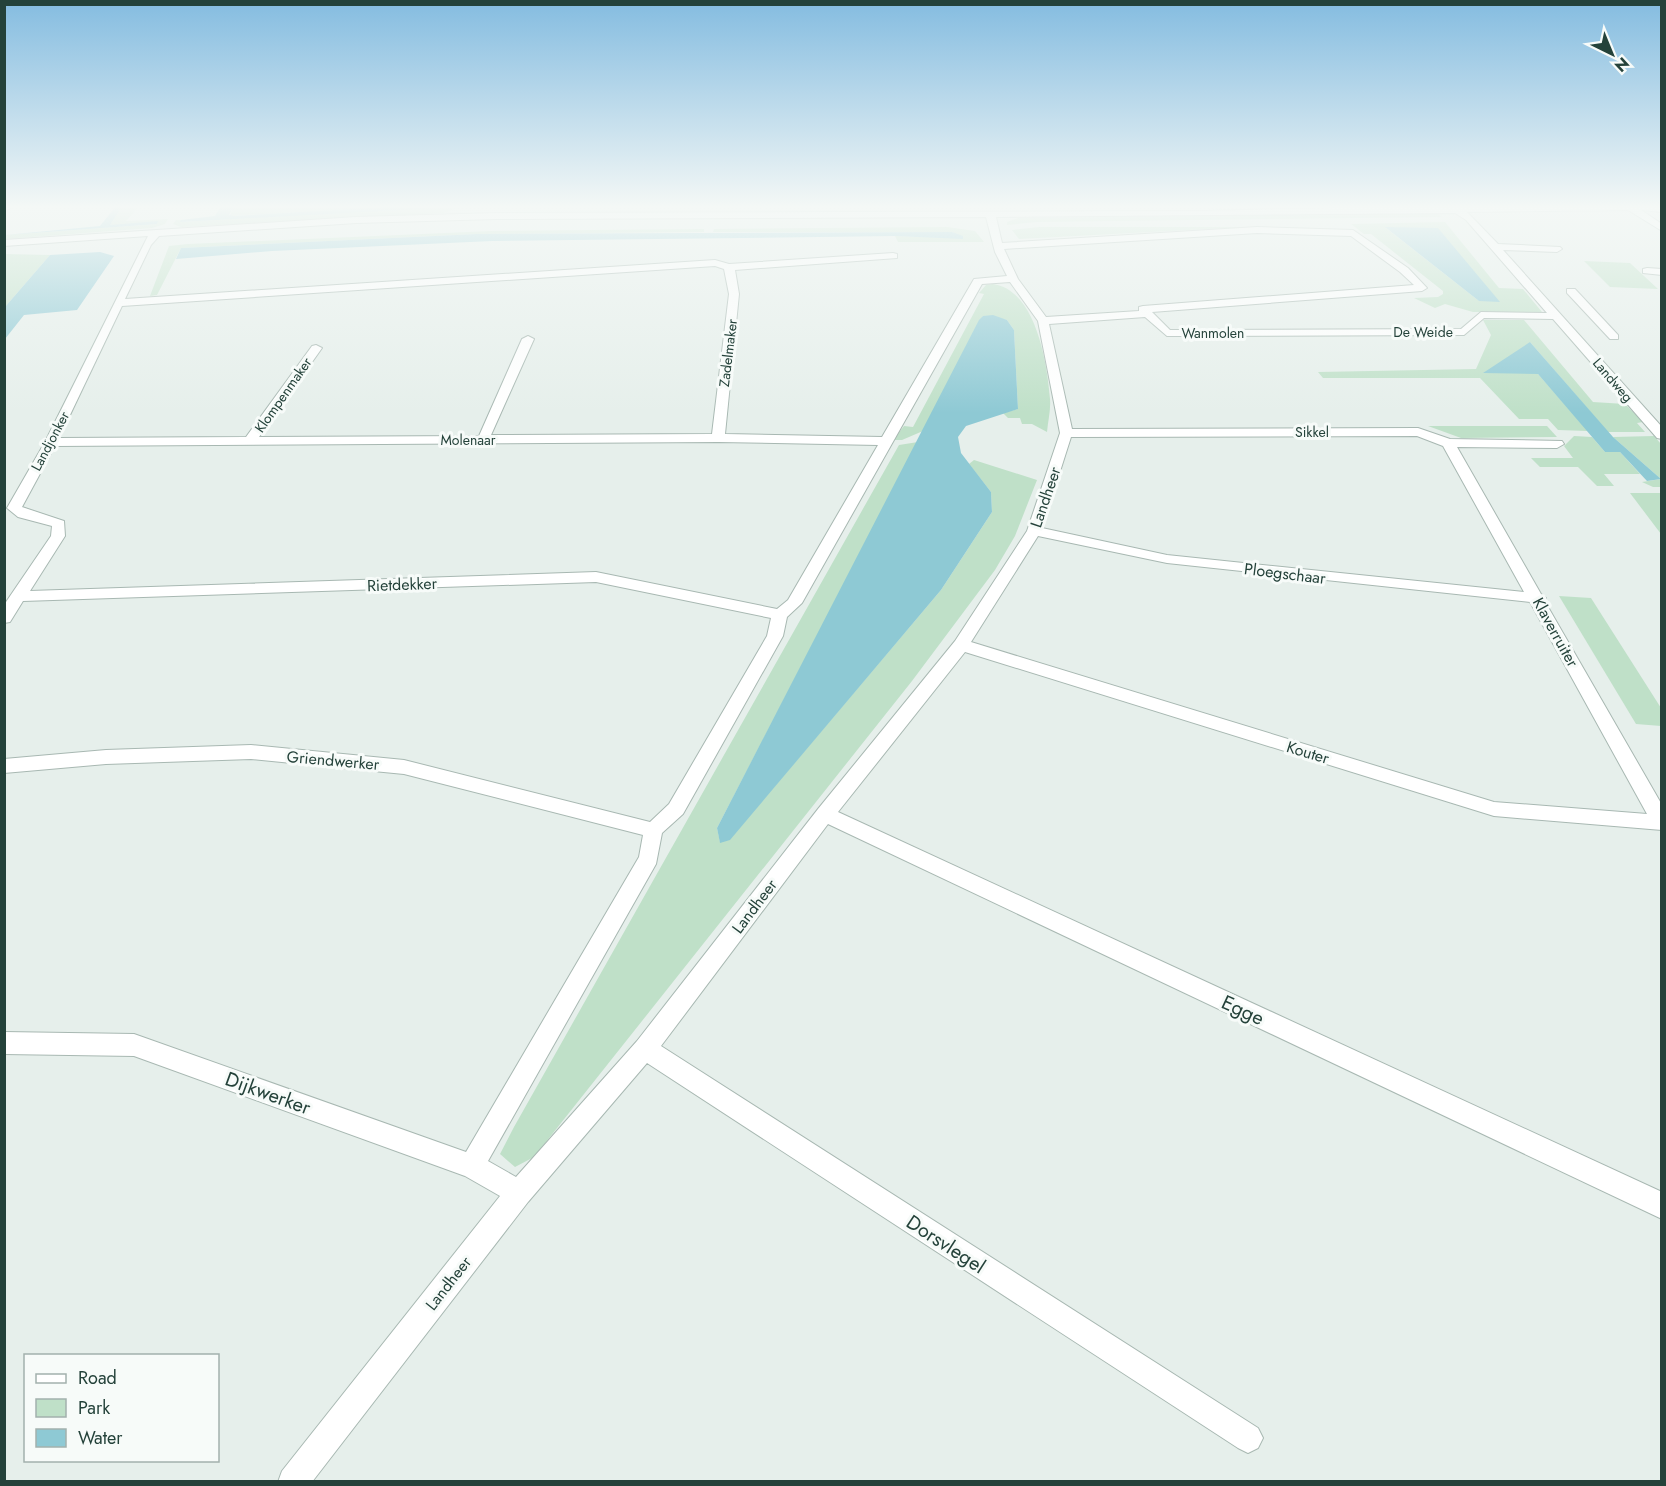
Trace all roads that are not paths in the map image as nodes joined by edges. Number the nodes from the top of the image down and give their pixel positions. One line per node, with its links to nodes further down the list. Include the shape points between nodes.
1 (133, 274): 9 (street, Landjonker)
2 (547, 274): 9 (street)
3 (730, 274): 21 (street, Zadelmaker, via 734,294)
4 (1011, 274): 7 (street, Landheer)
5 (1408, 274): 10 (street, Wanmolen, via 1422,288 1143,309)
6 (1518, 274): 11 (street, Landweg)
7 (1013, 279): 12 (street, Landheer); 24 (street, via 978,281)
8 (1571, 291): 14 (street, Landweg)
9 (120, 303): 25 (street, Landjonker)
10 (1147, 314): 12 (street, Wanmolen); 15 (street, Wanmolen, via 1167,333)
11 (1554, 316): 13 (street, Landweg); 15 (street, De Weide, via 1481,315 1464,332)
12 (1043, 321): 19 (street, Landheer)
13 (1564, 324): 14 (street); 20 (street, Landweg)
14 (1602, 325): 16 (street, Landweg)
15 (1286, 333)
16 (1614, 337)
17 (528, 339): 22 (street)
18 (316, 348): 23 (street, Klompenmaker)
19 (1066, 434): 26 (street, Sikkel, via 1418,432); 28 (street, Landheer)
20 (1662, 435)
21 (718, 438): 22 (street, Molenaar); 24 (street, Molenaar)
22 (483, 440): 23 (street, Molenaar)
23 (250, 441): 25 (street, Molenaar)
24 (886, 441): 31 (street, via 794,603)
25 (51, 442): 29 (street, Landjonker, via 14,508 18,513 59,524 58,536)
26 (1448, 443): 27 (street, Sikkel); 30 (street, Klaverruiter)
27 (1557, 444)
28 (1034, 531): 30 (street, Ploegschaar, via 1167,558); 33 (street, Landheer)
29 (20, 596): 31 (street, Rietdekker, via 596,577); 32 (street, Landjonker)
30 (1538, 598): 36 (street, Klaverruiter)
31 (780, 615): 37 (street, via 776,636 676,809)
32 (4, 618)
33 (962, 645): 35 (street, Landheer); 36 (street, Kouter, via 1494,809)
34 (4, 766): 37 (street, Griendwerker, via 106,757 250,752 404,767)
35 (825, 814): 39 (street, Landheer); 42 (street, Egge)
36 (1661, 823)
37 (653, 830): 40 (street, via 649,858)
38 (4, 1043): 40 (street, Dijkwerker, via 134,1045)
39 (645, 1049): 41 (street, Landheer); 43 (street, Dorsvlegel)
40 (472, 1166): 41 (street, Dijkwerker)
41 (519, 1193): 44 (street, Landheer)
42 (1662, 1206)
43 (1248, 1438)
44 (293, 1482)

